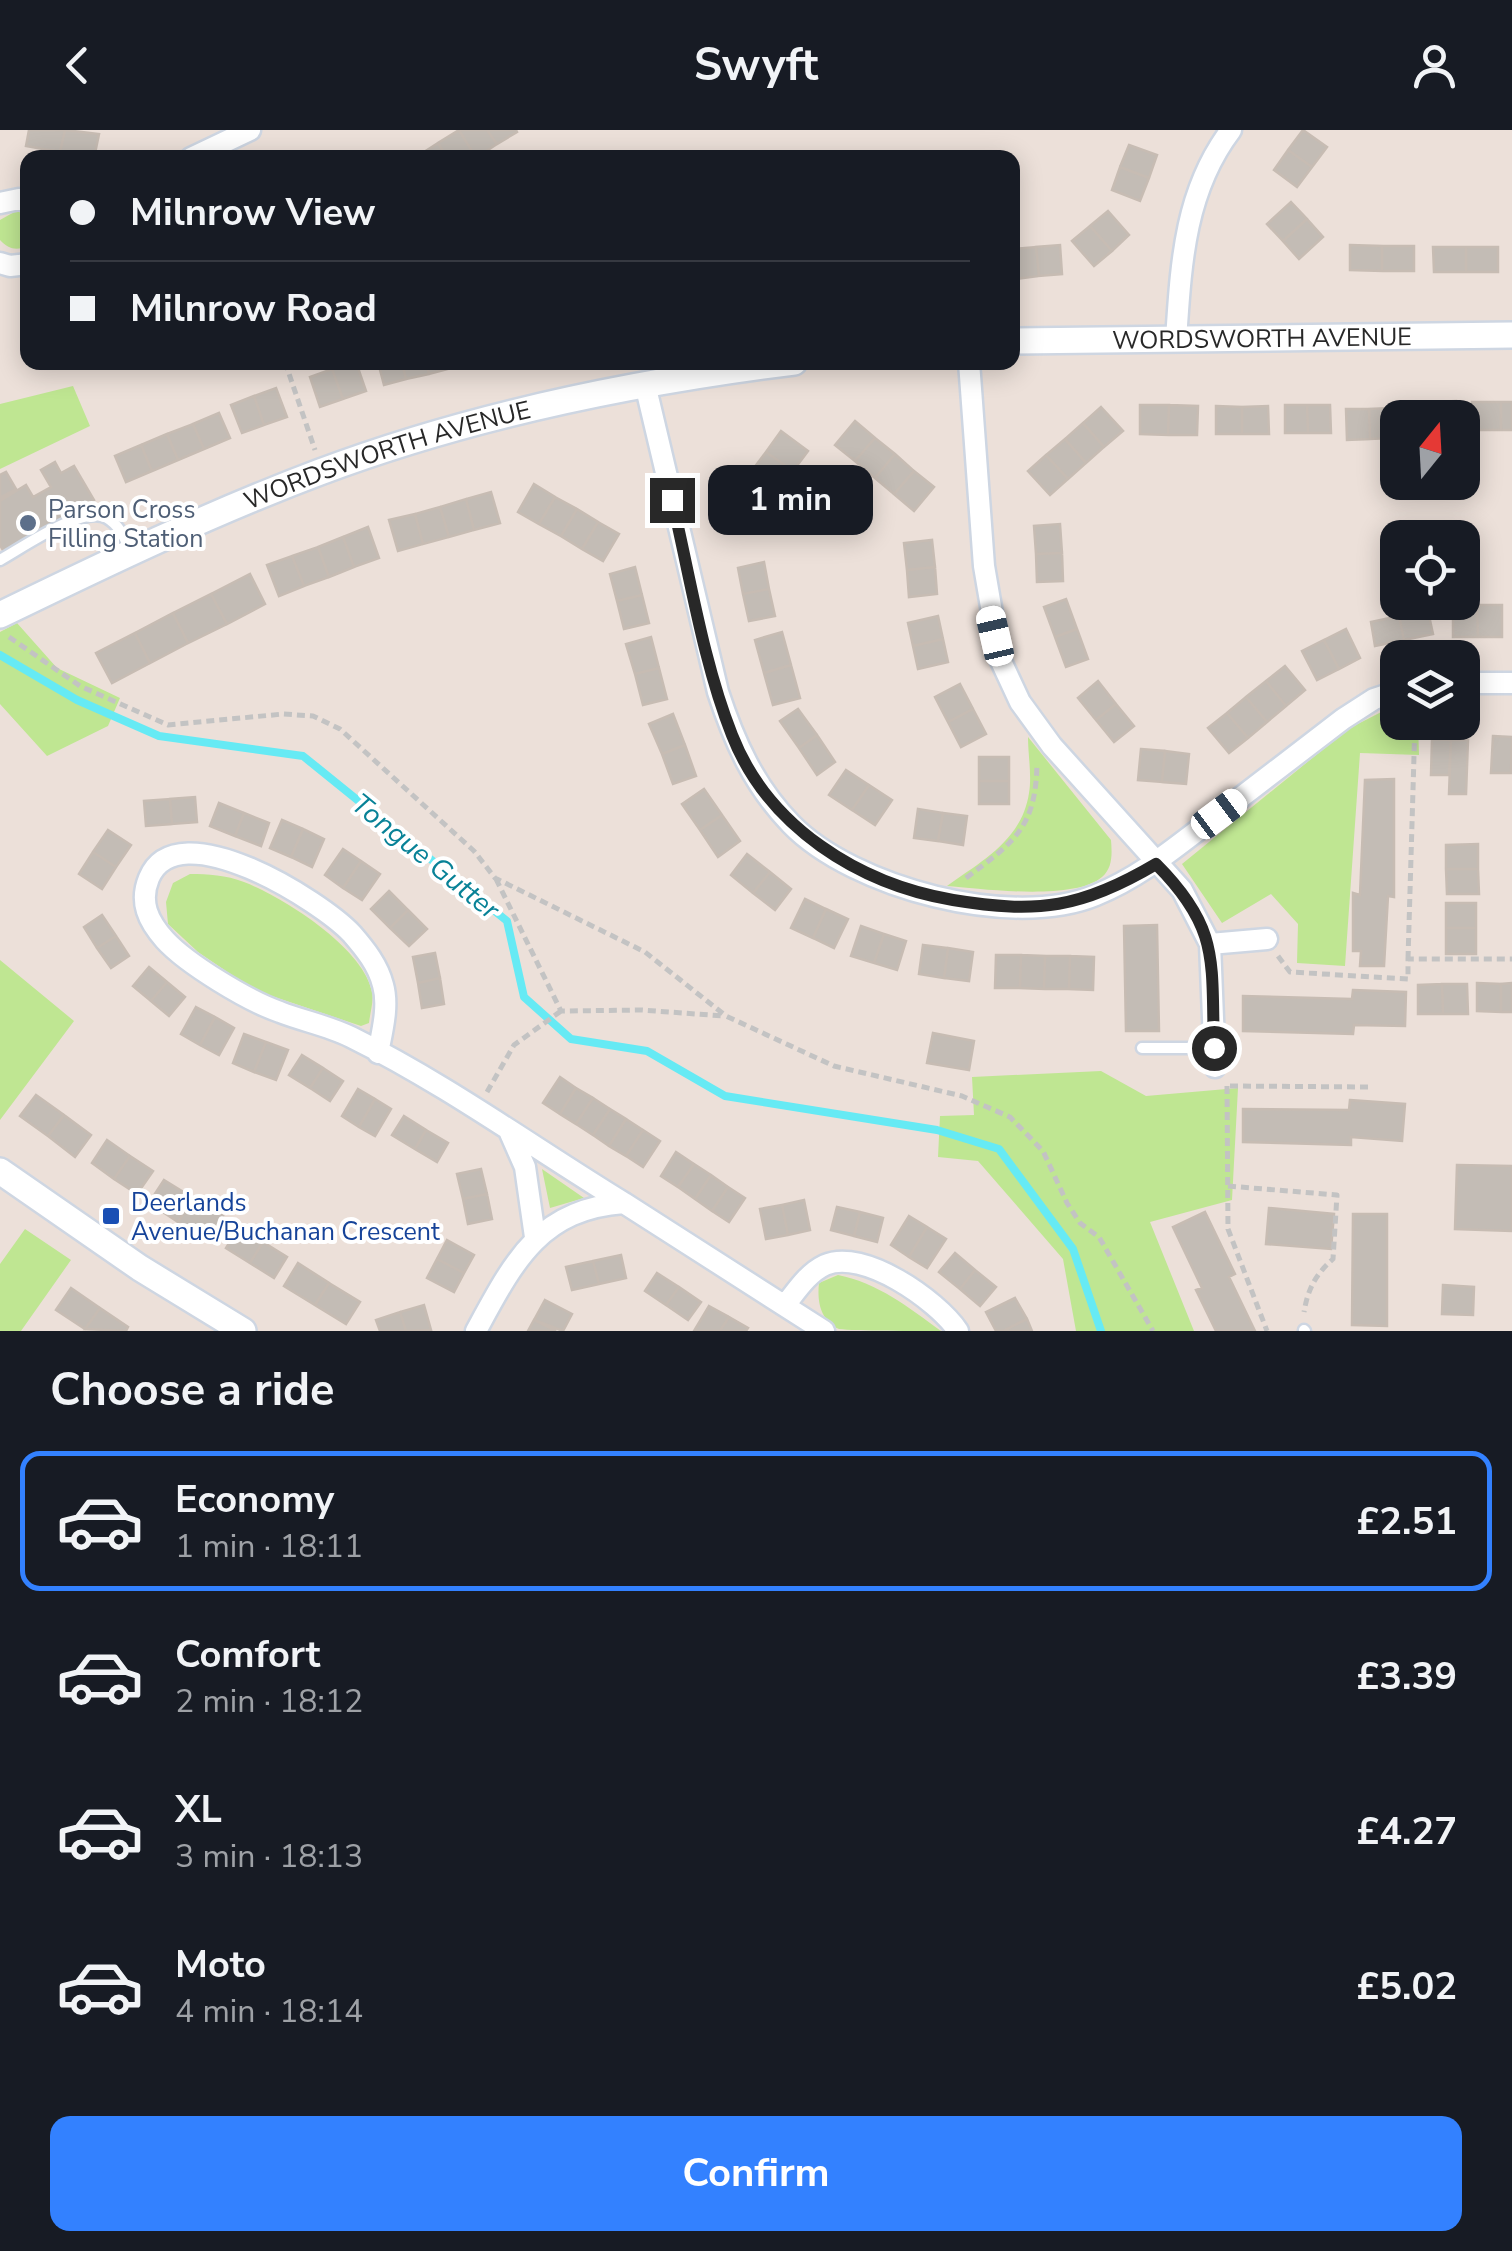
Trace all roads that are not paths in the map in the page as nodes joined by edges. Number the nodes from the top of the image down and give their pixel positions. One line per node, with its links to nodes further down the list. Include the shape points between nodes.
1 (250, 130): 3 (street)
2 (1230, 130): 6 (street, via 1187,220)
3 (208, 150)
4 (1512, 334): 6 (street, WORDSWORTH AVENUE)
5 (1020, 340): 6 (street, WORDSWORTH AVENUE)
6 (1176, 340)
7 (740, 370): 9 (street, WORDSWORTH AVENUE)
8 (970, 370): 16 (street, via 990,613 1000,658 1037,725)
9 (645, 384): 10 (street, WORDSWORTH AVENUE, via 412,441); 16 (street, via 732,738 793,826 883,882 989,906 1045,907 1092,898)
10 (132, 553): 11 (lane, via 121,530 105,516 89,515); 12 (street, WORDSWORTH AVENUE)
11 (0, 560)
12 (0, 615)
13 (1480, 683): 14 (street)
14 (1512, 683)
15 (1380, 698): 16 (street, via 1343,719)
16 (1156, 864): 18 (street, via 1182,890)
17 (1266, 939): 18 (street)
18 (1210, 944): 21 (street)
19 (1142, 1048): 21 (lane)
20 (378, 1053): 20 (street, via 226,985 167,943 148,920 144,901 161,861 183,853 213,855 257,871 350,932 384,987); 22 (street)
21 (1215, 1057)
22 (510, 1133): 24 (street); 25 (street, via 526,1167)
23 (0, 1171): 27 (street)
24 (624, 1203): 25 (street, via 578,1211); 26 (street)
25 (535, 1237): 28 (street)
26 (786, 1304): 29 (street); 30 (street, via 825,1265 870,1266 932,1304)
27 (243, 1331)
28 (476, 1331)
29 (824, 1331)
30 (958, 1331)

